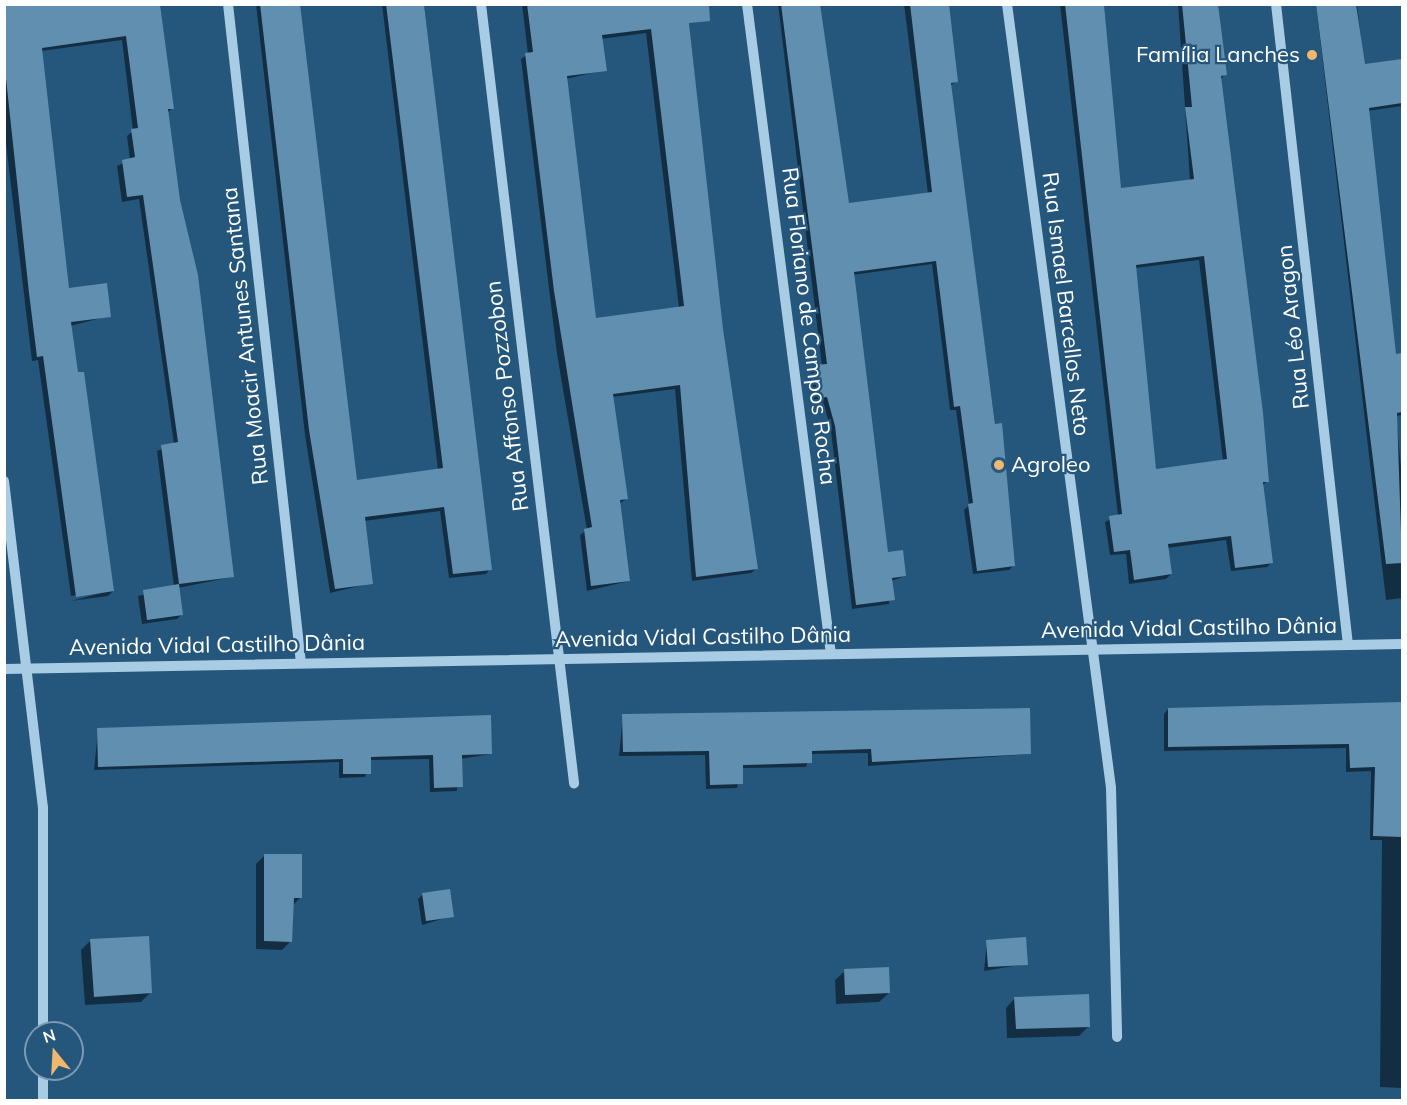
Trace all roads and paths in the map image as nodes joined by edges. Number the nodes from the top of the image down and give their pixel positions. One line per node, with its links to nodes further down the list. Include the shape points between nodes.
1 (228, 4): 12 (street, Rua Moacir Antunes Santana)
2 (481, 4): 11 (street, Rua Affonso Pozzobon)
3 (747, 4): 10 (street, Rua Floriano de Campos Rocha)
4 (1007, 4): 9 (street, Rua Ismael Barcellos Neto)
5 (1276, 4): 8 (street, Rua Léo Aragon)
6 (4, 481): 13 (street)
7 (1402, 644): 8 (street, Avenida Vidal Castilho Dânia)
8 (1348, 645): 9 (street, Avenida Vidal Castilho Dânia)
9 (1092, 649): 10 (street, Avenida Vidal Castilho Dânia); 17 (street, Rua Ismael Barcellos Neto, via 1111,788)
10 (831, 654): 11 (street, Avenida Vidal Castilho Dânia)
11 (559, 659): 12 (street, Avenida Vidal Castilho Dânia); 15 (street, Rua Affonso Pozzobon)
12 (301, 663): 13 (street, Avenida Vidal Castilho Dânia)
13 (27, 668): 14 (street, Avenida Vidal Castilho Dânia); 16 (street, via 43,808)
14 (4, 669)
15 (574, 783)
16 (43, 1021)
17 (1117, 1037)
18 (43, 1081): 19 (street)
19 (43, 1101)

